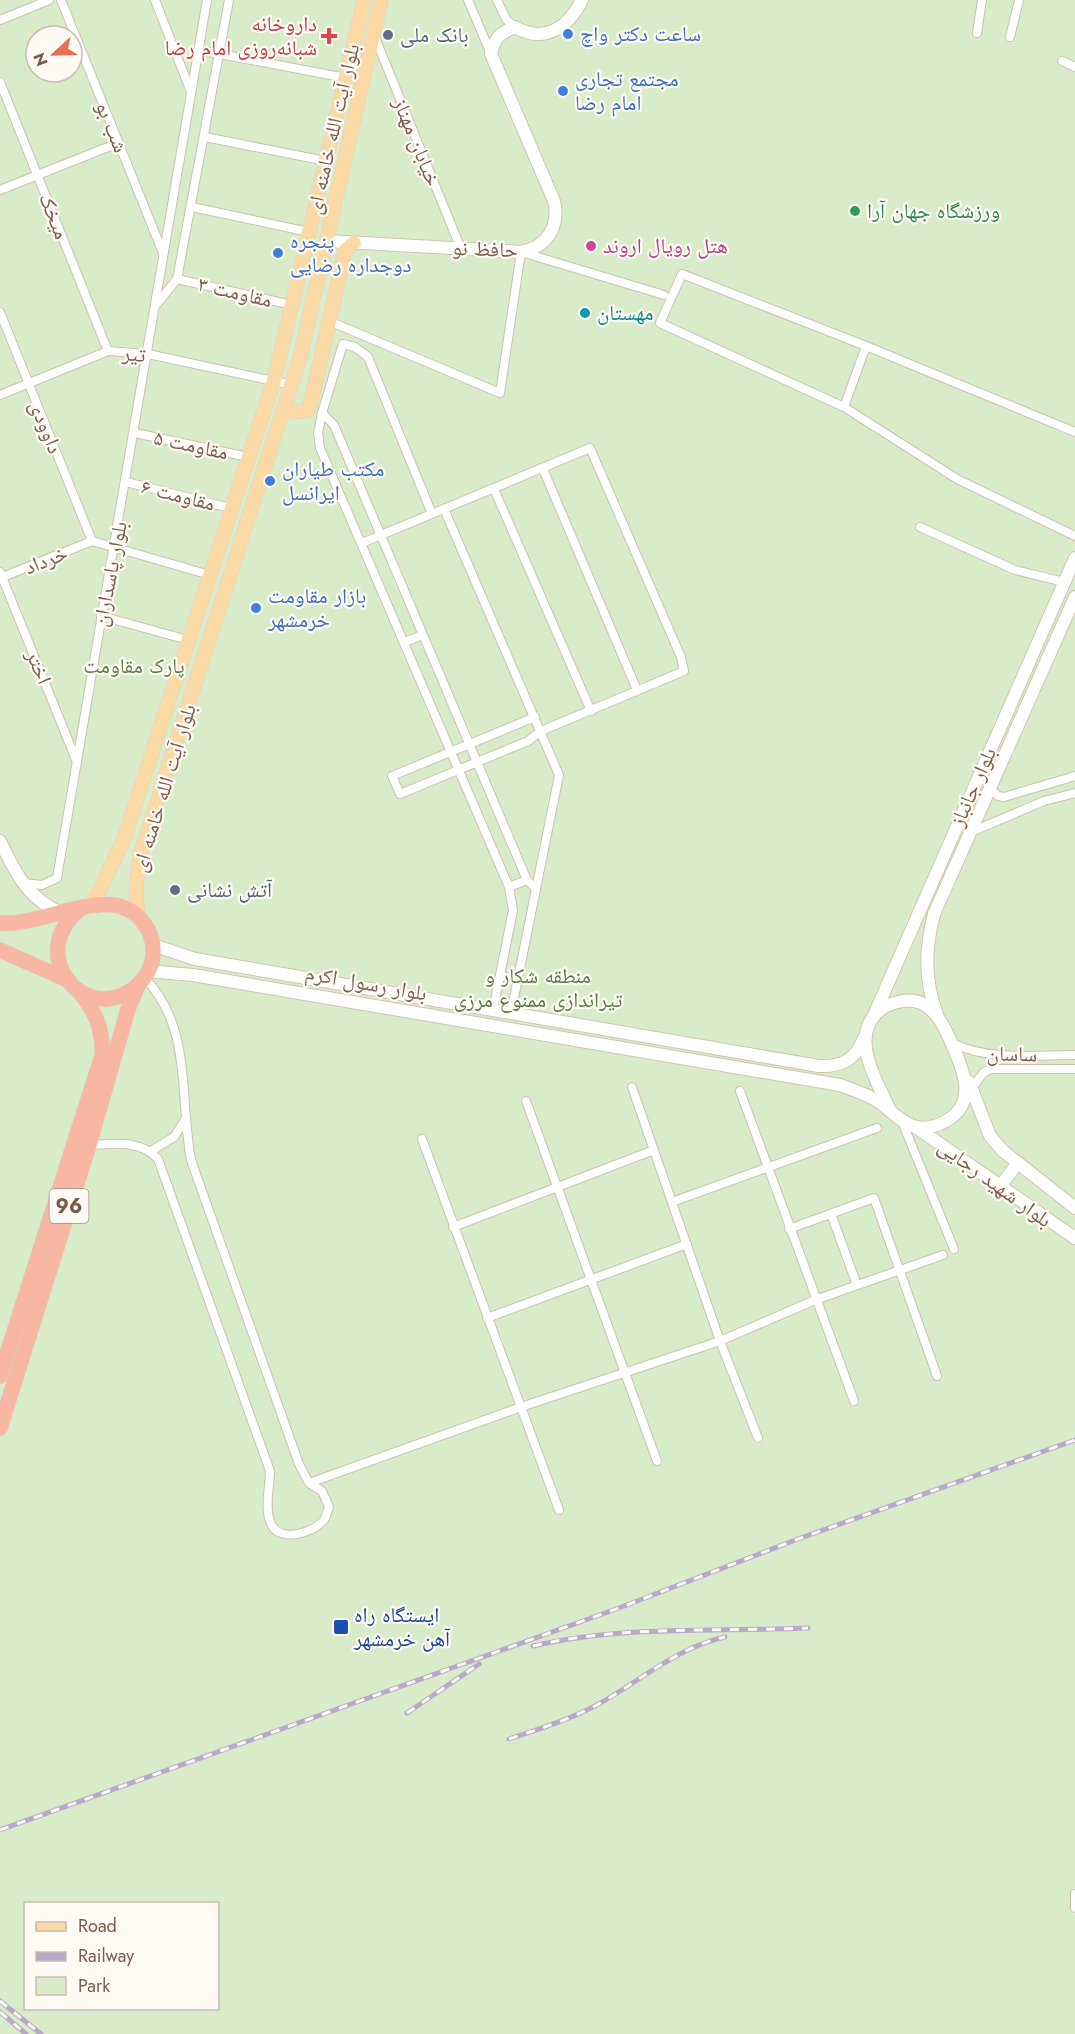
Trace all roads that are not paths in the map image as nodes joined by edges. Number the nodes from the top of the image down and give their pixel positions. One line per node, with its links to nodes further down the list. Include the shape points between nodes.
1 (49, 0): 13 (street)
2 (61, 0): 27 (street, شب بو)
3 (155, 0): 25 (street)
4 (207, 0): 18 (street, بلوار پاسداران)
5 (230, 0): 19 (street, بلوار پاسداران)
6 (364, 0): 23 (main road, بلوار آیت الله خامنه ای)
7 (381, 0): 16 (main road, بلوار آیت الله خامنه ای)
8 (468, 0): 20 (street)
9 (496, 0): 14 (street)
10 (582, 0): 14 (main road, via 558,30 536,36)
11 (982, 0): 15 (street)
12 (1018, 0): 17 (street)
13 (0, 20)
14 (515, 27): 20 (main road, via 498,35)
15 (977, 33)
16 (374, 35): 33 (main road, بلوار آیت الله خامنه ای); 35 (street, خیابان مهناز)
17 (1010, 37)
18 (199, 50): 19 (street); 25 (street, بلوار پاسداران)
19 (221, 54): 23 (street); 26 (street, بلوار پاسداران)
20 (491, 54): 36 (main road, حافظ نو, via 556,211 550,235 541,245)
21 (1062, 61): 22 (street)
22 (1075, 67)
23 (346, 78): 28 (main road, بلوار آیت الله خامنه ای)
24 (0, 82): 29 (street, میخک)
25 (192, 94): 37 (street, بلوار پاسداران)
26 (206, 137): 28 (street); 31 (street, بلوار پاسداران)
27 (118, 142): 29 (street); 37 (street, شب بو)
28 (326, 161): 32 (main road, بلوار آیت الله خامنه ای)
29 (38, 175): 30 (street); 45 (street, میخک)
30 (0, 190)
31 (192, 207): 32 (street); 38 (street, بلوار پاسداران)
32 (309, 232): 41 (main road, بلوار آیت الله خامنه ای)
33 (327, 241): 34 (main road, حافظ نو); 49 (main road, بلوار آیت الله خامنه ای)
34 (354, 243): 35 (main road, حافظ نو); 43 (main road, via 345,251)
35 (461, 249): 36 (main road, حافظ نو)
36 (521, 252): 39 (street); 43 (street, via 500,393)
37 (163, 253): 40 (street, بلوار پاسداران)
38 (177, 279): 40 (street, بلوار پاسداران); 41 (street, مقاومت ۳)
39 (664, 295)
40 (157, 304): 46 (street, بلوار پاسداران)
41 (292, 305): 47 (main road, بلوار آیت الله خامنه ای)
42 (0, 312): 48 (street, داوودی)
43 (329, 321): 52 (main road, via 307,411)
44 (867, 346): 51 (street); 51 (street, via 682,274 660,323); 54 (street)
45 (108, 351): 46 (street, تیر); 48 (street, تیر)
46 (148, 354): 47 (street, تیر); 55 (street, بلوار پاسداران)
47 (274, 380): 49 (street, تیر); 56 (main road, بلوار آیت الله خامنه ای)
48 (29, 383): 50 (street, تیر); 66 (street, داوودی)
49 (292, 385): 52 (main road, بلوار آیت الله خامنه ای)
50 (0, 395)
51 (844, 407): 65 (street, via 957,479)
52 (284, 412): 98 (main road, بلوار آیت الله خامنه ای, via 143,846 136,878)
53 (322, 413): 62 (street, via 343,344 356,346 368,357); 64 (street, via 334,425); 67 (street, via 320,448)
54 (1075, 432)
55 (135, 433): 56 (street, مقاومت ۵); 58 (street, بلوار پاسداران)
56 (248, 458): 60 (main road, بلوار آیت الله خامنه ای)
57 (543, 469): 59 (street); 78 (street); 78 (street, via 590,448 681,657 684,671)
58 (126, 482): 60 (street, مقاومت ۶); 68 (street, بلوار پاسداران)
59 (494, 489): 61 (street); 79 (street)
60 (230, 508): 70 (main road, بلوار آیت الله خامنه ای)
61 (444, 509): 62 (street); 80 (street)
62 (432, 514): 64 (street)
63 (920, 527): 72 (street, via 1015,570)
64 (380, 536): 67 (street); 75 (street)
65 (1075, 536)
66 (92, 541): 68 (street); 71 (street, خرداد)
67 (362, 543): 77 (street)
68 (115, 549): 70 (street); 74 (street, بلوار پاسداران)
69 (1075, 558): 72 (main road, بلوار جانباز)
70 (210, 575): 76 (main road, بلوار آیت الله خامنه ای)
71 (1, 576): 84 (street, اختر)
72 (1064, 582): 110 (main road, بلوار جانباز)
73 (1075, 597): 88 (main road, بلوار جانباز)
74 (101, 616): 76 (street); 84 (street, بلوار پاسداران)
75 (422, 635): 77 (street); 82 (street)
76 (188, 640): 96 (main road, بلوار آیت الله خامنه ای, via 123,842 97,896)
77 (405, 642): 83 (street)
78 (637, 690): 79 (street)
79 (591, 711): 81 (street)
80 (535, 717): 81 (street); 82 (street)
81 (541, 731): 85 (street, via 528,741); 95 (street, via 559,775)
82 (469, 743): 83 (street); 85 (street)
83 (452, 751): 86 (street); 86 (street, via 392,776 400,794)
84 (77, 762): 93 (street, بلوار پاسداران, via 57,878 42,885)
85 (477, 762): 86 (street); 92 (street)
86 (460, 769): 94 (street)
87 (1075, 776): 88 (street, via 1004,797)
88 (990, 788): 90 (main road, بلوار جانباز)
89 (1075, 794): 90 (street, via 1044,801)
90 (971, 832): 108 (main road, بلوار جانباز, via 934,914 929,935 928,982)
91 (0, 841): 93 (main road)
92 (527, 880): 94 (street); 95 (street)
93 (22, 883): 97 (main road)
94 (508, 887): 102 (street, via 513,910)
95 (536, 889): 104 (street)
96 (84, 907): 97 (highway); 98 (highway, via 99,903 121,905); 105 (highway, 96, via 62,929 58,942 61,969)
97 (63, 914): 99 (highway)
98 (139, 917): 100 (highway)
99 (0, 923)
100 (153, 945): 103 (highway, 96); 106 (main road, بلوار رسول اکرم, via 195,959)
101 (0, 950): 105 (highway)
102 (500, 976): 104 (street); 106 (street)
103 (144, 978): 105 (highway, via 115,998 102,999); 111 (main road, بلوار رسول اکرم, via 193,975); 122 (street, via 162,997 171,1016 183,1068); 127 (highway, 96, via 128,1010)
104 (518, 980): 107 (street)
105 (72, 985): 150 (highway, 96, via 88,1001 95,1016 103,1044 102,1056)
106 (493, 1010): 107 (main road, بلوار رسول اکرم)
107 (511, 1013): 109 (main road, بلوار رسول اکرم)
108 (938, 1015): 110 (main road, via 929,1006 908,1000 884,1008); 113 (main road)
109 (532, 1017): 111 (main road); 112 (main road, بلوار رسول اکرم, via 819,1066 849,1061 859,1051)
110 (874, 1017): 112 (main road)
111 (529, 1032): 121 (main road, بلوار رسول اکرم, via 840,1085 873,1098)
112 (866, 1034): 121 (main road, via 865,1048)
113 (952, 1043): 114 (street, ساسان, via 971,1052); 116 (main road)
114 (1075, 1055)
115 (1075, 1069): 118 (street, ساسان, via 991,1069)
116 (964, 1070): 118 (main road, بلوار شهید رجایی); 124 (main road, via 966,1096 961,1108 942,1123)
117 (632, 1087): 128 (street)
118 (971, 1089): 130 (main road, بلوار شهید رجایی, via 990,1136)
119 (740, 1091): 131 (street)
120 (526, 1101): 133 (street)
121 (890, 1110): 123 (main road)
122 (185, 1119): 129 (street, via 174,1137); 157 (street, via 191,1160)
123 (901, 1119): 124 (main road); 141 (street)
124 (916, 1127): 132 (main road, بلوار شهید رجایی)
125 (877, 1128): 131 (street)
126 (422, 1139): 137 (street)
127 (89, 1145): 129 (street, via 132,1144); 154 (highway, 96)
128 (654, 1150): 133 (street); 134 (street)
129 (151, 1151): 157 (street, via 164,1174 270,1471 267,1510 273,1527 281,1534 292,1535 318,1526 325,1519 329,1507 322,1491)
130 (1018, 1163): 132 (main road); 135 (main road, بلوار شهید رجایی)
131 (766, 1166): 134 (street); 138 (street)
132 (1001, 1185): 139 (main road, بلوار شهید رجایی)
133 (557, 1187): 137 (street); 144 (street)
134 (672, 1202): 140 (street)
135 (1075, 1208)
136 (831, 1214): 138 (street); 143 (street, via 874,1198); 145 (street)
137 (453, 1227): 147 (street)
138 (789, 1229): 146 (street)
139 (1075, 1238)
140 (687, 1244): 144 (street); 148 (street)
141 (954, 1249)
142 (942, 1255): 143 (street)
143 (900, 1270): 145 (street); 151 (street)
144 (590, 1280): 147 (street); 149 (street)
145 (857, 1285): 146 (street)
146 (815, 1300): 148 (street); 152 (street)
147 (487, 1318): 153 (street)
148 (720, 1341): 149 (street); 155 (street)
149 (623, 1372): 153 (street); 156 (street)
150 (0, 1376)
151 (937, 1376)
152 (854, 1401)
153 (521, 1407): 157 (street); 158 (street)
154 (0, 1428)
155 (758, 1437)
156 (657, 1461)
157 (309, 1484)
158 (559, 1510)
159 (1075, 1894): 160 (street)
160 (1075, 1908)

